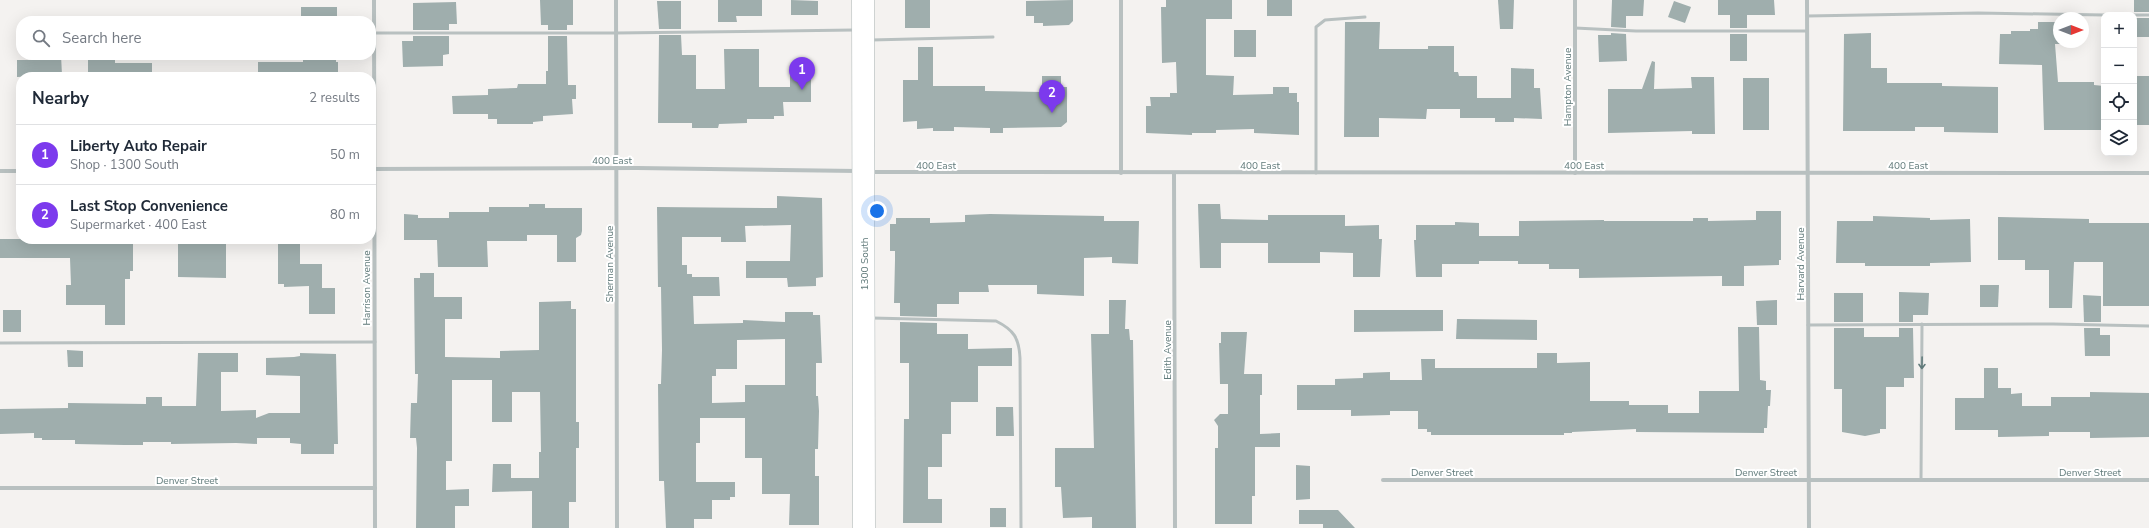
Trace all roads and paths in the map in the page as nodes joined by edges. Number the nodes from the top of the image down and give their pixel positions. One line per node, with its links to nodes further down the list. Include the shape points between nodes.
1 (374, 0): 9 (street, Harrison Avenue)
2 (616, 0): 16 (street, Sherman Avenue)
3 (863, 0): 17 (main road, 1300 South)
4 (1121, 0): 26 (street)
5 (1575, 0): 13 (street, Hampton Avenue)
6 (1807, 0): 10 (street, Harvard Avenue)
7 (2101, 15): 10 (lane, via 1978,13)
8 (2149, 15): 11 (lane)
9 (374, 16)
10 (1807, 16): 14 (street, Harvard Avenue)
11 (2137, 16)
12 (1365, 17): 28 (lane, via 1325,20 1316,27)
13 (1575, 28): 14 (lane, via 1636,31); 29 (street, Hampton Avenue)
14 (1807, 31): 30 (street, Harvard Avenue)
15 (376, 33): 16 (lane)
16 (616, 33): 17 (lane); 21 (street, Sherman Avenue)
17 (863, 35): 18 (lane); 25 (main road, 1300 South)
18 (993, 37)
19 (374, 60): 20 (street, Harrison Avenue)
20 (374, 72)
21 (617, 168): 22 (street, 400 East); 25 (street, 400 East); 46 (street, Sherman Avenue)
22 (376, 169)
23 (0, 171): 24 (street)
24 (16, 171)
25 (863, 171): 26 (street, 400 East); 33 (main road, 1300 South)
26 (1121, 173): 27 (street, 400 East)
27 (1174, 173): 28 (street, 400 East); 49 (street, Edith Avenue)
28 (1316, 173): 29 (street, 400 East)
29 (1575, 173): 30 (street, 400 East)
30 (1808, 173): 31 (street, 400 East); 35 (street, Harvard Avenue)
31 (2149, 173)
32 (374, 244): 37 (street, Harrison Avenue)
33 (864, 318): 47 (main road, 1300 South); 48 (lane, via 996,321 1008,327 1019,343 1020,358)
34 (1922, 324): 35 (lane); 36 (lane); 41 (lane, one-way to 41)
35 (1808, 325): 40 (street, Harvard Avenue)
36 (2149, 326)
37 (375, 342): 38 (lane); 44 (street, Harrison Avenue)
38 (0, 343)
39 (1383, 480): 40 (street, Denver Street)
40 (1808, 480): 41 (street, Denver Street); 50 (street, Harvard Avenue)
41 (1921, 480): 42 (street, Denver Street)
42 (2149, 480)
43 (0, 488): 44 (street, Denver Street)
44 (375, 488): 45 (street, Harrison Avenue)
45 (375, 528)
46 (617, 528)
47 (864, 528)
48 (1021, 528)
49 (1175, 528)
50 (1808, 528)

